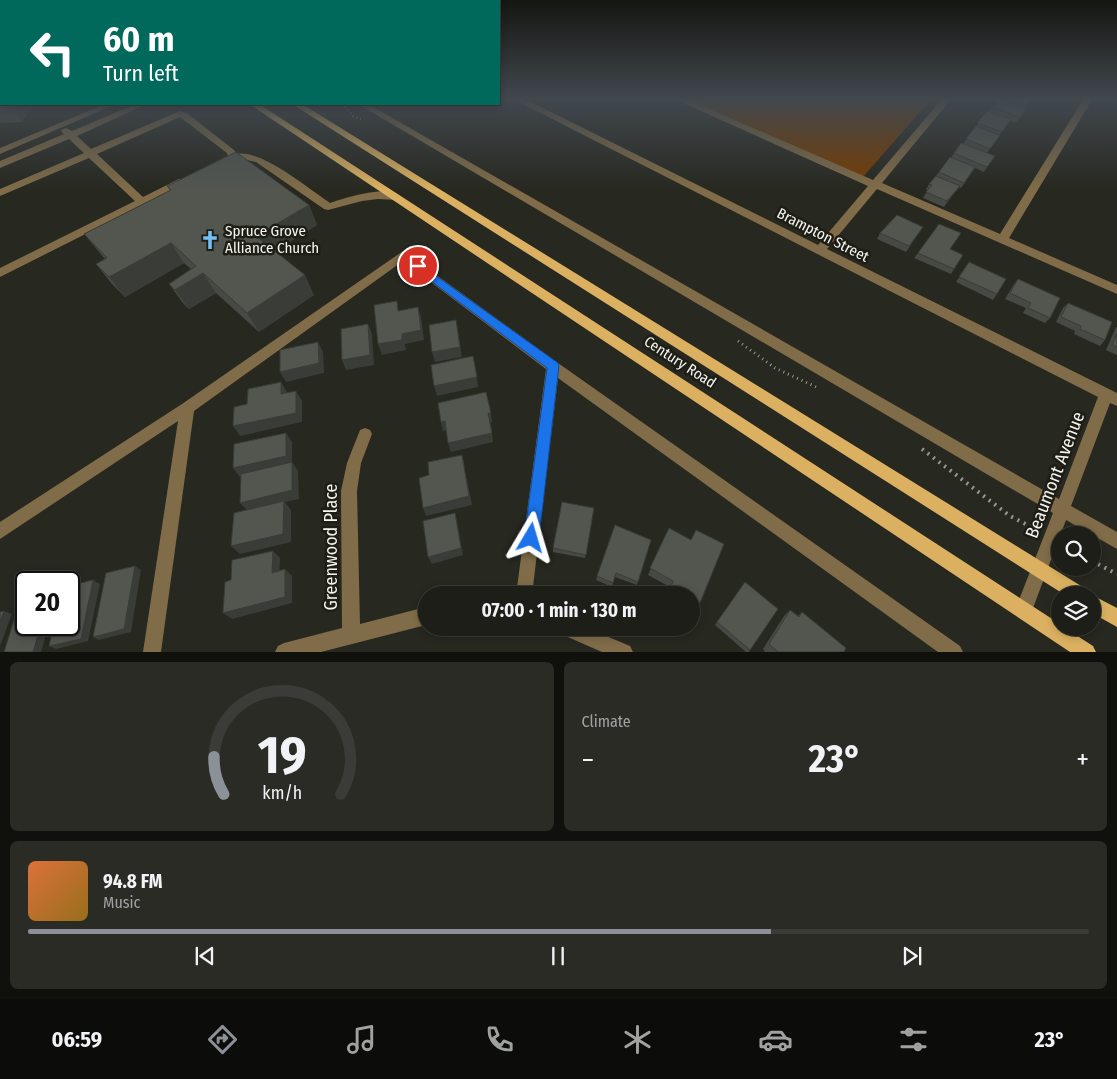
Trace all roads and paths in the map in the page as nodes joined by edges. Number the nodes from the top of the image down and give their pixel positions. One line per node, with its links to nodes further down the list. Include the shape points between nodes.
1 (53, 128): 14 (street)
2 (64, 128): 13 (street)
3 (86, 128): 13 (street)
4 (147, 128): 15 (street)
5 (201, 128): 16 (street, via 232,152)
6 (290, 128): 22 (main road, Century Road)
7 (335, 128): 36 (main road, Century Road)
8 (404, 128): 32 (street)
9 (576, 128): 25 (street, Brampton Street)
10 (746, 128): 20 (street)
11 (922, 128): 20 (street)
12 (1070, 128): 24 (street)
13 (71, 135): 15 (street); 17 (street)
14 (0, 151)
15 (90, 153): 21 (street); 23 (street)
16 (233, 158): 18 (street); 22 (street, via 243,156 259,160 328,207 368,196)
17 (0, 165)
18 (214, 165)
19 (192, 176): 23 (street)
20 (875, 184): 24 (street); 25 (street)
21 (0, 193)
22 (396, 198): 41 (main road, Century Road)
23 (143, 202): 26 (street)
24 (1002, 240): 27 (street)
25 (820, 250): 29 (street, Brampton Street)
26 (0, 273)
27 (1117, 290)
28 (554, 366): 30 (street, via 404,255); 38 (street); 51 (street)
29 (1112, 398): 32 (street, Beaumont Avenue)
30 (187, 408): 33 (street); 48 (street)
31 (365, 434): 44 (street, Greenwood Place, via 354,463 349,491)
32 (1062, 509): 34 (street); 36 (street, Beaumont Avenue)
33 (0, 531)
34 (1117, 541)
35 (1101, 566): 37 (path)
36 (1038, 569): 39 (main road, Century Road); 41 (street, Beaumont Avenue)
37 (1117, 574)
38 (525, 586)
39 (1065, 586)
40 (1101, 608): 43 (main road)
41 (1024, 610): 52 (main road, Century Road)
42 (418, 618): 44 (street)
43 (1117, 618)
44 (351, 634): 46 (street)
45 (583, 636): 47 (street)
46 (319, 647): 49 (street)
47 (604, 647): 50 (street)
48 (152, 652)
49 (284, 652)
50 (624, 652)
51 (954, 652)
52 (1086, 652)

